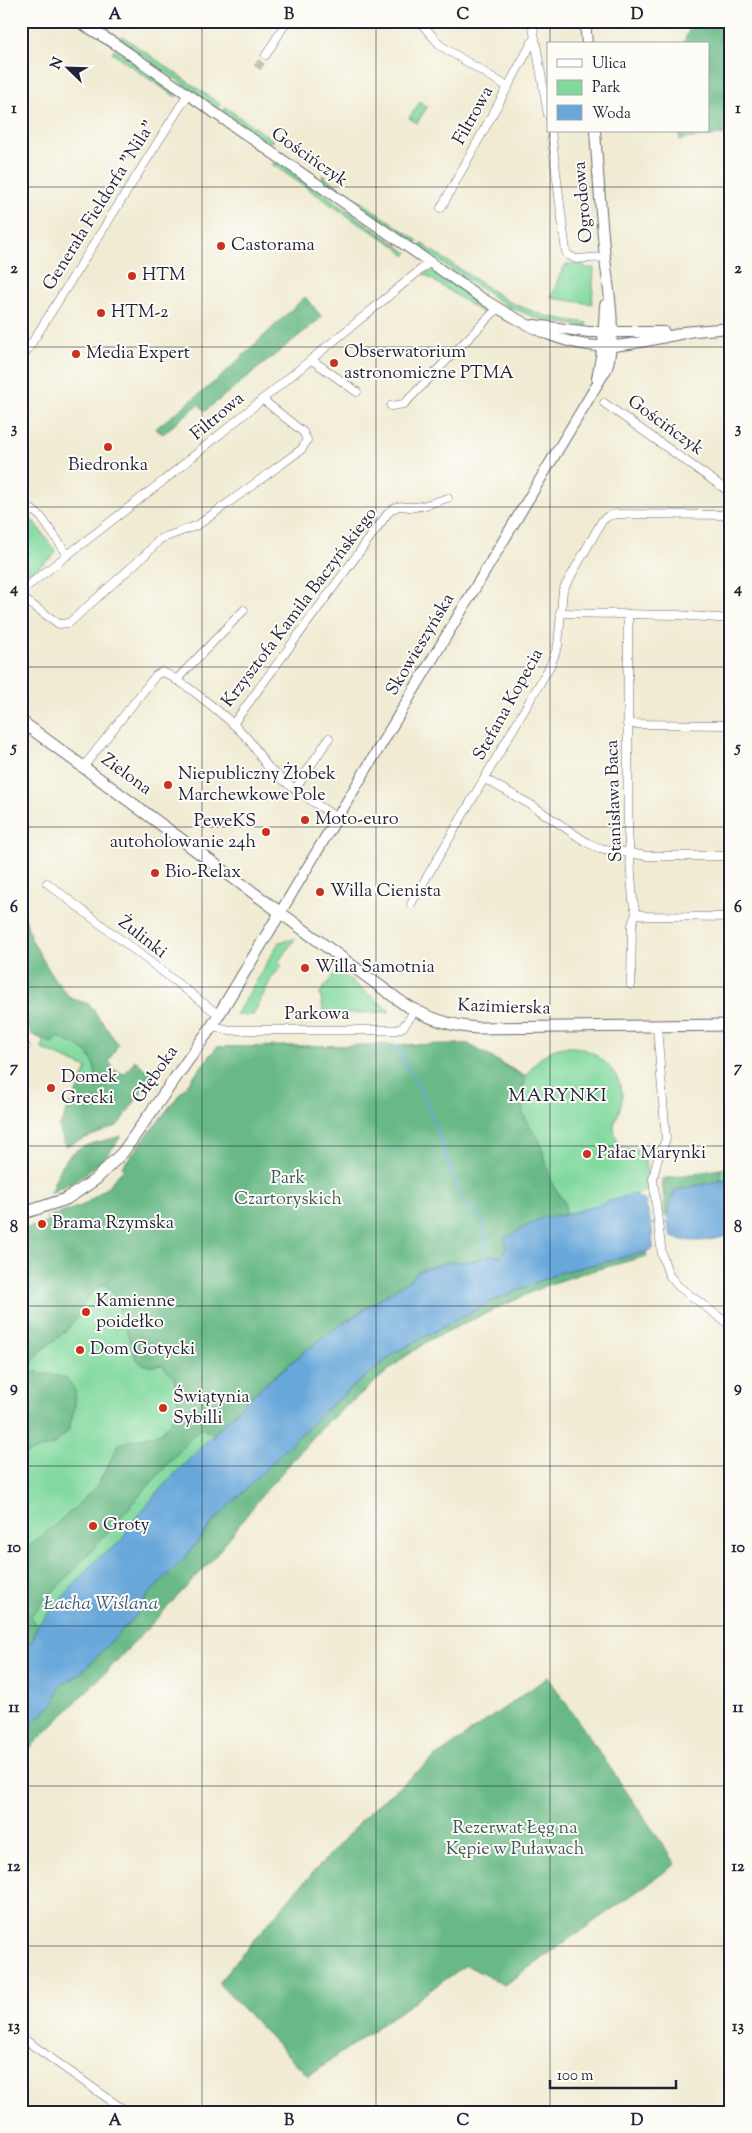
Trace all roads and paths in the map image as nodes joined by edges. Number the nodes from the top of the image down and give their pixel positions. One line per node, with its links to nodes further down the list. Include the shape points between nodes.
1 (77, 21): 10 (street, Gościńczyk)
2 (287, 21): 8 (street)
3 (419, 21): 9 (street, via 441,46)
4 (532, 21): 6 (street)
5 (585, 21): 7 (street)
6 (534, 39): 9 (street, Filtrowa); 11 (street)
7 (587, 42)
8 (266, 55)
9 (508, 87): 14 (street, Filtrowa)
10 (188, 94): 16 (street, Gościńczyk); 23 (street, Generała Fieldorfa "Nila")
11 (547, 110)
12 (551, 132): 15 (street, via 568,256 576,259)
13 (594, 132): 15 (street, Ogrodowa)
14 (441, 208)
15 (605, 257): 20 (street, Ogrodowa, via 611,293)
16 (430, 262): 17 (street, Gościńczyk); 24 (street, Filtrowa)
17 (498, 308): 18 (street, Gościńczyk); 28 (street, via 404,404)
18 (523, 323): 20 (street, Gościńczyk); 22 (street, Gościńczyk, via 551,337)
19 (731, 328): 21 (street)
20 (608, 332): 21 (street); 22 (street, Skowieszyńska)
21 (689, 332): 22 (street)
22 (607, 346): 49 (street, Skowieszyńska, via 591,393)
23 (21, 360)
24 (312, 360): 25 (street); 26 (street, Filtrowa)
25 (357, 392)
26 (262, 399): 33 (street, Filtrowa); 35 (street, via 303,432 307,440 302,449 198,525 160,539 69,623 59,624)
27 (604, 403): 29 (street, Gościńczyk)
28 (391, 406)
29 (731, 493)
30 (448, 498): 42 (street, Krzysztofa Kamila Baczyńskiego, via 414,508 395,507 388,513)
31 (21, 501): 33 (street, via 45,522)
32 (731, 515): 37 (street, Stefana Kopecia, via 608,516 566,582)
33 (68, 556): 34 (street, Filtrowa)
34 (21, 591)
35 (21, 597)
36 (244, 610): 40 (street)
37 (560, 613): 38 (street); 47 (street, Stefana Kopecia, via 555,656)
38 (628, 614): 39 (street); 43 (street, Stanisława Baca)
39 (731, 619)
40 (176, 680): 42 (street); 46 (street, via 162,672 156,675)
41 (21, 720): 46 (main road, Zielona)
42 (233, 724): 48 (street, via 268,766)
43 (627, 724): 44 (street); 50 (street, Stanisława Baca)
44 (731, 725)
45 (329, 738): 48 (street)
46 (84, 766): 54 (main road, Zielona)
47 (485, 779): 50 (street, via 592,845); 53 (street, Stefana Kopecia)
48 (296, 788): 49 (street)
49 (337, 818): 54 (street, Skowieszyńska)
50 (631, 854): 51 (street); 55 (street, Stanisława Baca)
51 (731, 856)
52 (47, 883): 59 (street, Żulinki)
53 (411, 904)
54 (280, 913): 58 (main road, Kazimierska); 59 (main road, Głęboka)
55 (636, 913): 56 (street, via 646,916); 57 (street, Stanisława Baca, via 632,925)
56 (731, 917)
57 (631, 985)
58 (415, 1011): 61 (street, Parkowa, via 404,1027 397,1030 230,1030); 62 (main road, Kazimierska, via 462,1027)
59 (219, 1015): 61 (main road, Głęboka)
60 (731, 1025): 62 (main road, Kazimierska)
61 (212, 1026): 65 (main road, Głęboka, via 111,1166 73,1194)
62 (658, 1026): 66 (street, via 666,1138 653,1179 662,1255 669,1275 678,1286)
63 (21, 1037): 64 (street)
64 (26, 1047)
65 (21, 1214)
66 (731, 1326)
67 (21, 2037): 68 (street)
68 (127, 2112)

